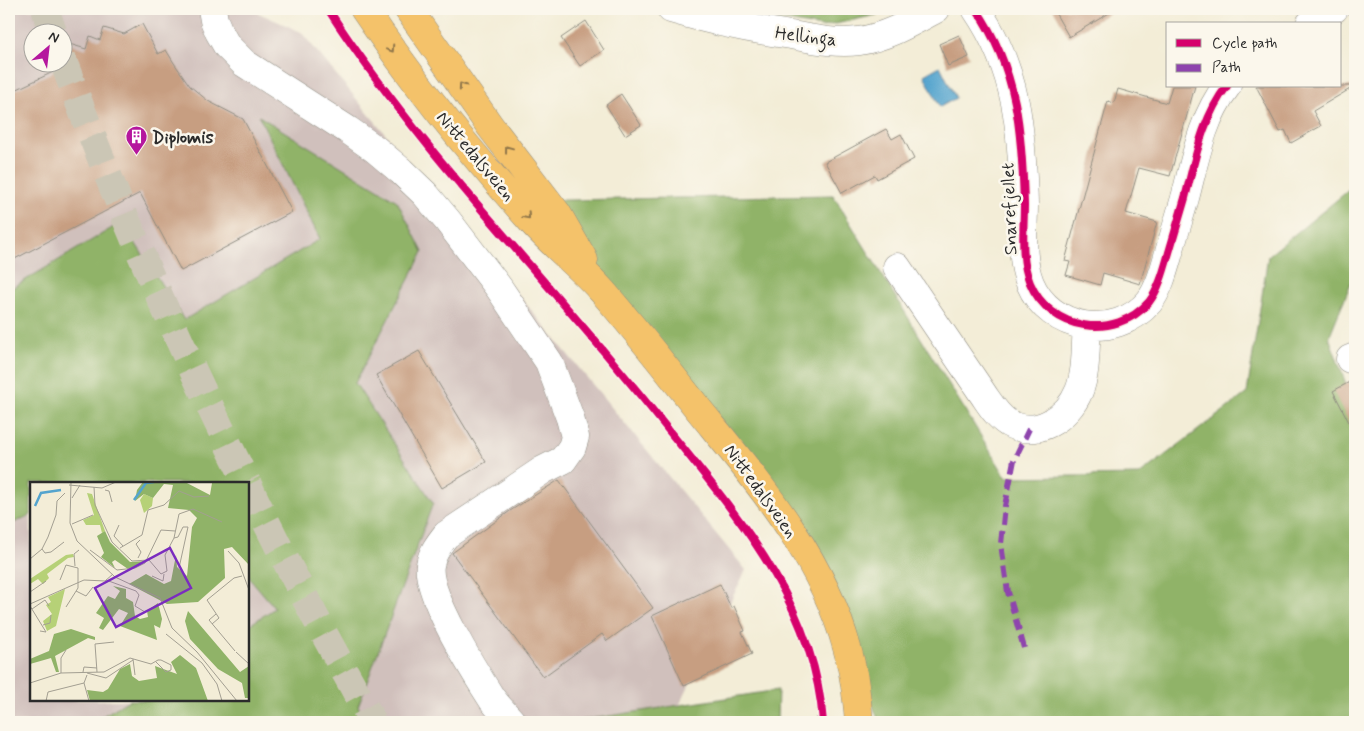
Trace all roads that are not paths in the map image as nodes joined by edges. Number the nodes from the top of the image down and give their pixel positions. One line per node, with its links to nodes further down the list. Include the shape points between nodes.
1 (212, 9): 13 (street, via 227,46 244,64 368,144 424,194 499,288 549,362 572,424 575,438 572,447 562,460 446,534 436,547 430,566 432,582 451,631 493,700)
2 (364, 9): 11 (main road, Nittedalsveien, one-way to 11, via 421,89 498,182 535,225)
3 (408, 9): 11 (main road, Nittedalsveien, one-way to 3, via 557,213 490,126)
4 (672, 9): 5 (street, Hellinga, via 720,23 837,42 880,36)
5 (936, 9)
6 (976, 9): 12 (street, Snarefjellet, via 1004,63 1019,122 1026,272 1036,294 1047,307 1064,319)
7 (1334, 9): 8 (street)
8 (1313, 22)
9 (1225, 88): 12 (street, Snarefjellet, via 1218,97 1197,146 1165,264 1150,301 1134,316 1108,326)
10 (897, 266): 12 (street, via 983,394 998,414 1015,426 1042,427 1060,418 1069,408 1079,391 1083,374)
11 (602, 291): 14 (main road, Nittedalsveien, via 747,469 810,560 847,647)
12 (1087, 326)
13 (512, 722)
14 (859, 722)

